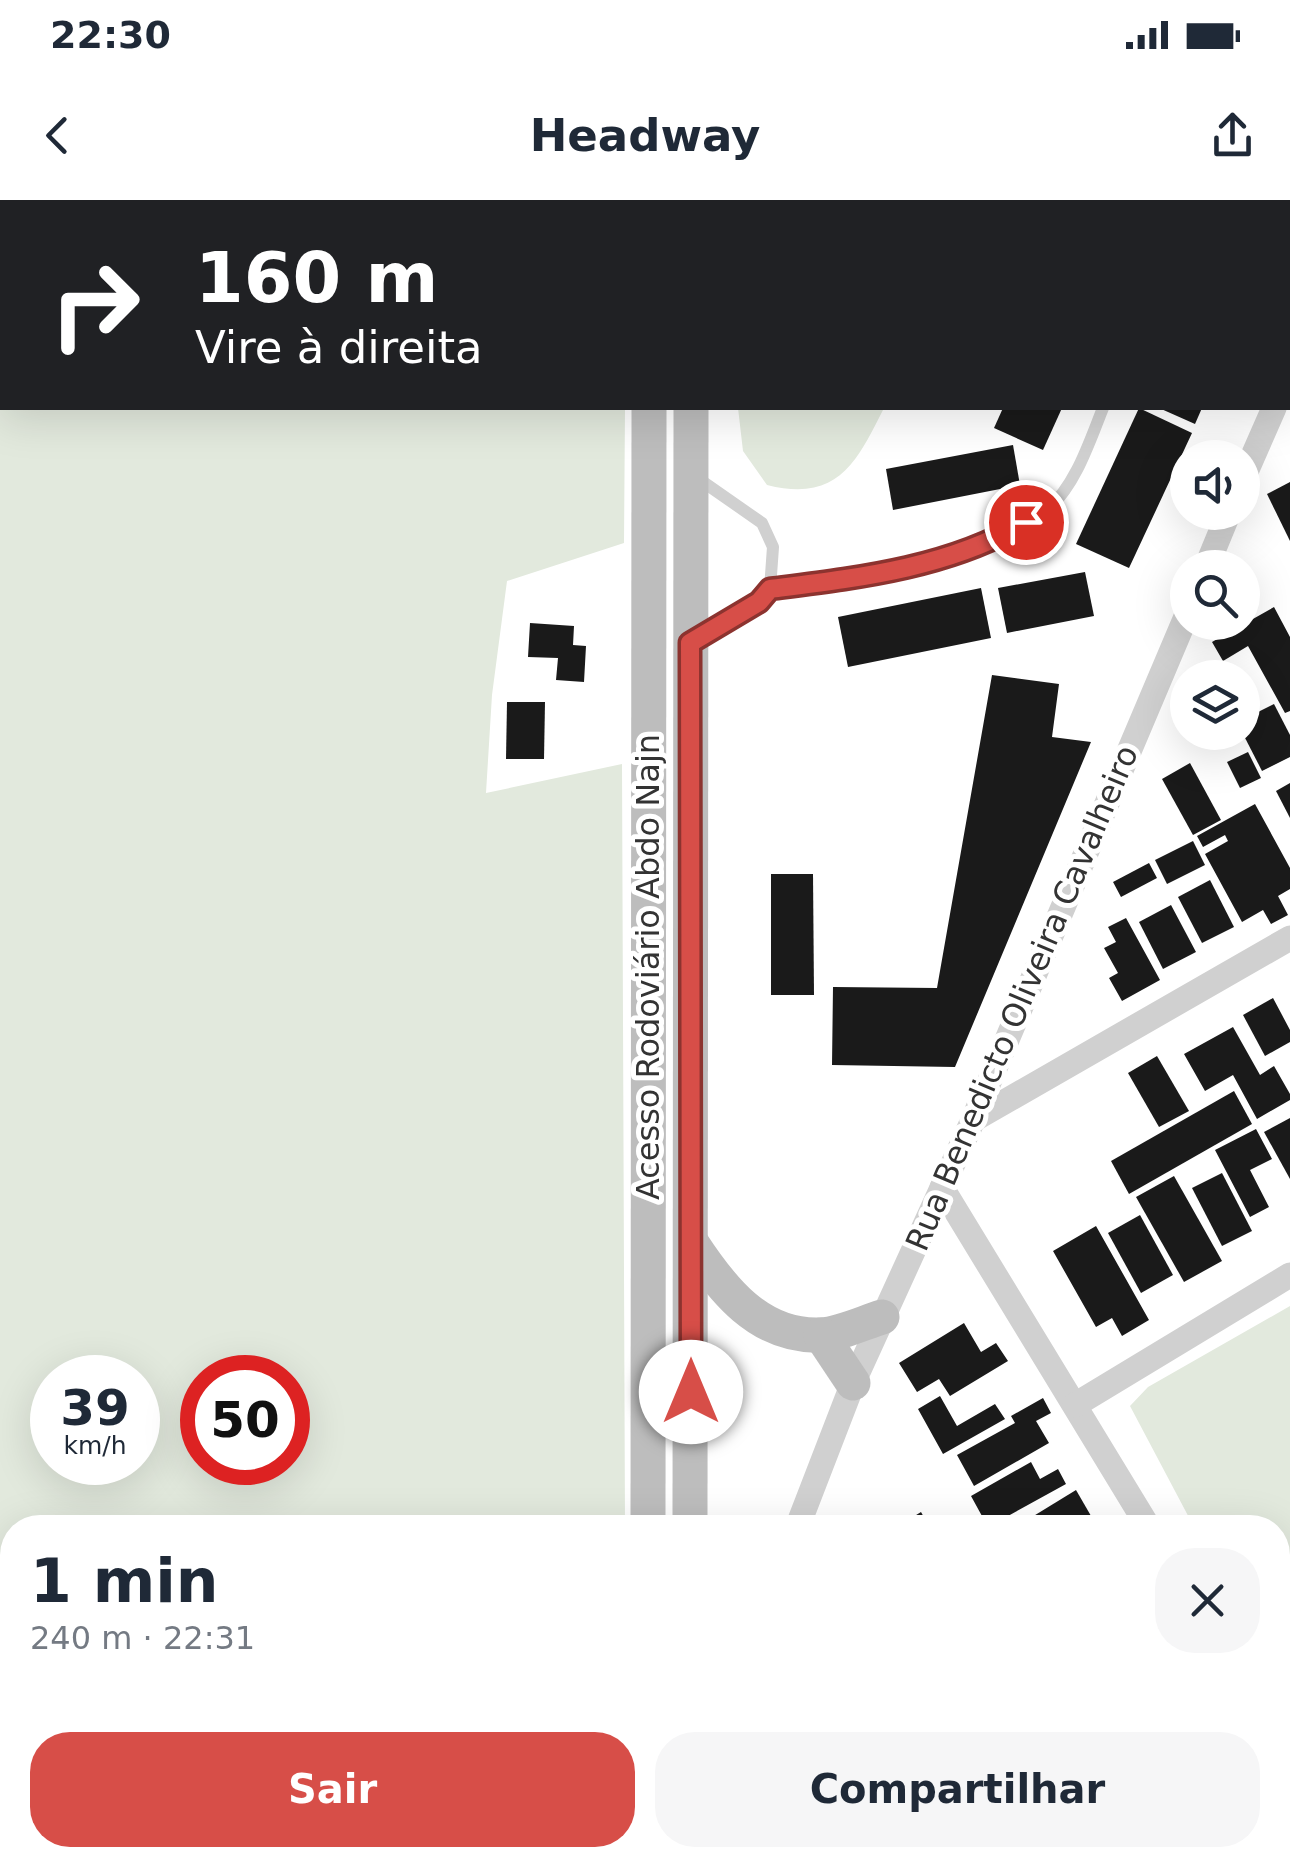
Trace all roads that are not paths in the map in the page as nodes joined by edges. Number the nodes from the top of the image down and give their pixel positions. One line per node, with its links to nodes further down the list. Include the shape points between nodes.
1 (650, 410): 19 (main road, Acesso Rodoviário Abdo Najn)
2 (691, 410): 6 (main road, Acesso Rodoviário Abdo Najn)
3 (1102, 410): 7 (lane, via 1050,508 1002,536 931,563)
4 (1273, 410): 5 (street)
5 (1260, 440)
6 (691, 475): 7 (lane, via 762,522 774,547); 9 (main road, Acesso Rodoviário Abdo Najn)
7 (770, 589): 9 (lane)
8 (1176, 640): 11 (street, Rua Benedicto Oliveira Cavalheiro)
9 (690, 643): 13 (main road, Acesso Rodoviário Abdo Najn)
10 (1290, 938): 11 (street)
11 (973, 1120): 12 (street, Rua Benedicto Oliveira Cavalheiro)
12 (942, 1188): 15 (street, Rua Benedicto Oliveira Cavalheiro); 18 (street)
13 (692, 1242): 16 (main road, via 754,1317); 20 (main road, Acesso Rodoviário Abdo Najn)
14 (1290, 1275): 18 (street)
15 (882, 1318): 16 (main road); 17 (street, Rua Benedicto Oliveira Cavalheiro)
16 (821, 1335): 17 (main road)
17 (853, 1383): 21 (street, Rua Benedicto Oliveira Cavalheiro)
18 (1076, 1405): 22 (street)
19 (648, 1515)
20 (690, 1515)
21 (802, 1515)
22 (1141, 1515)

